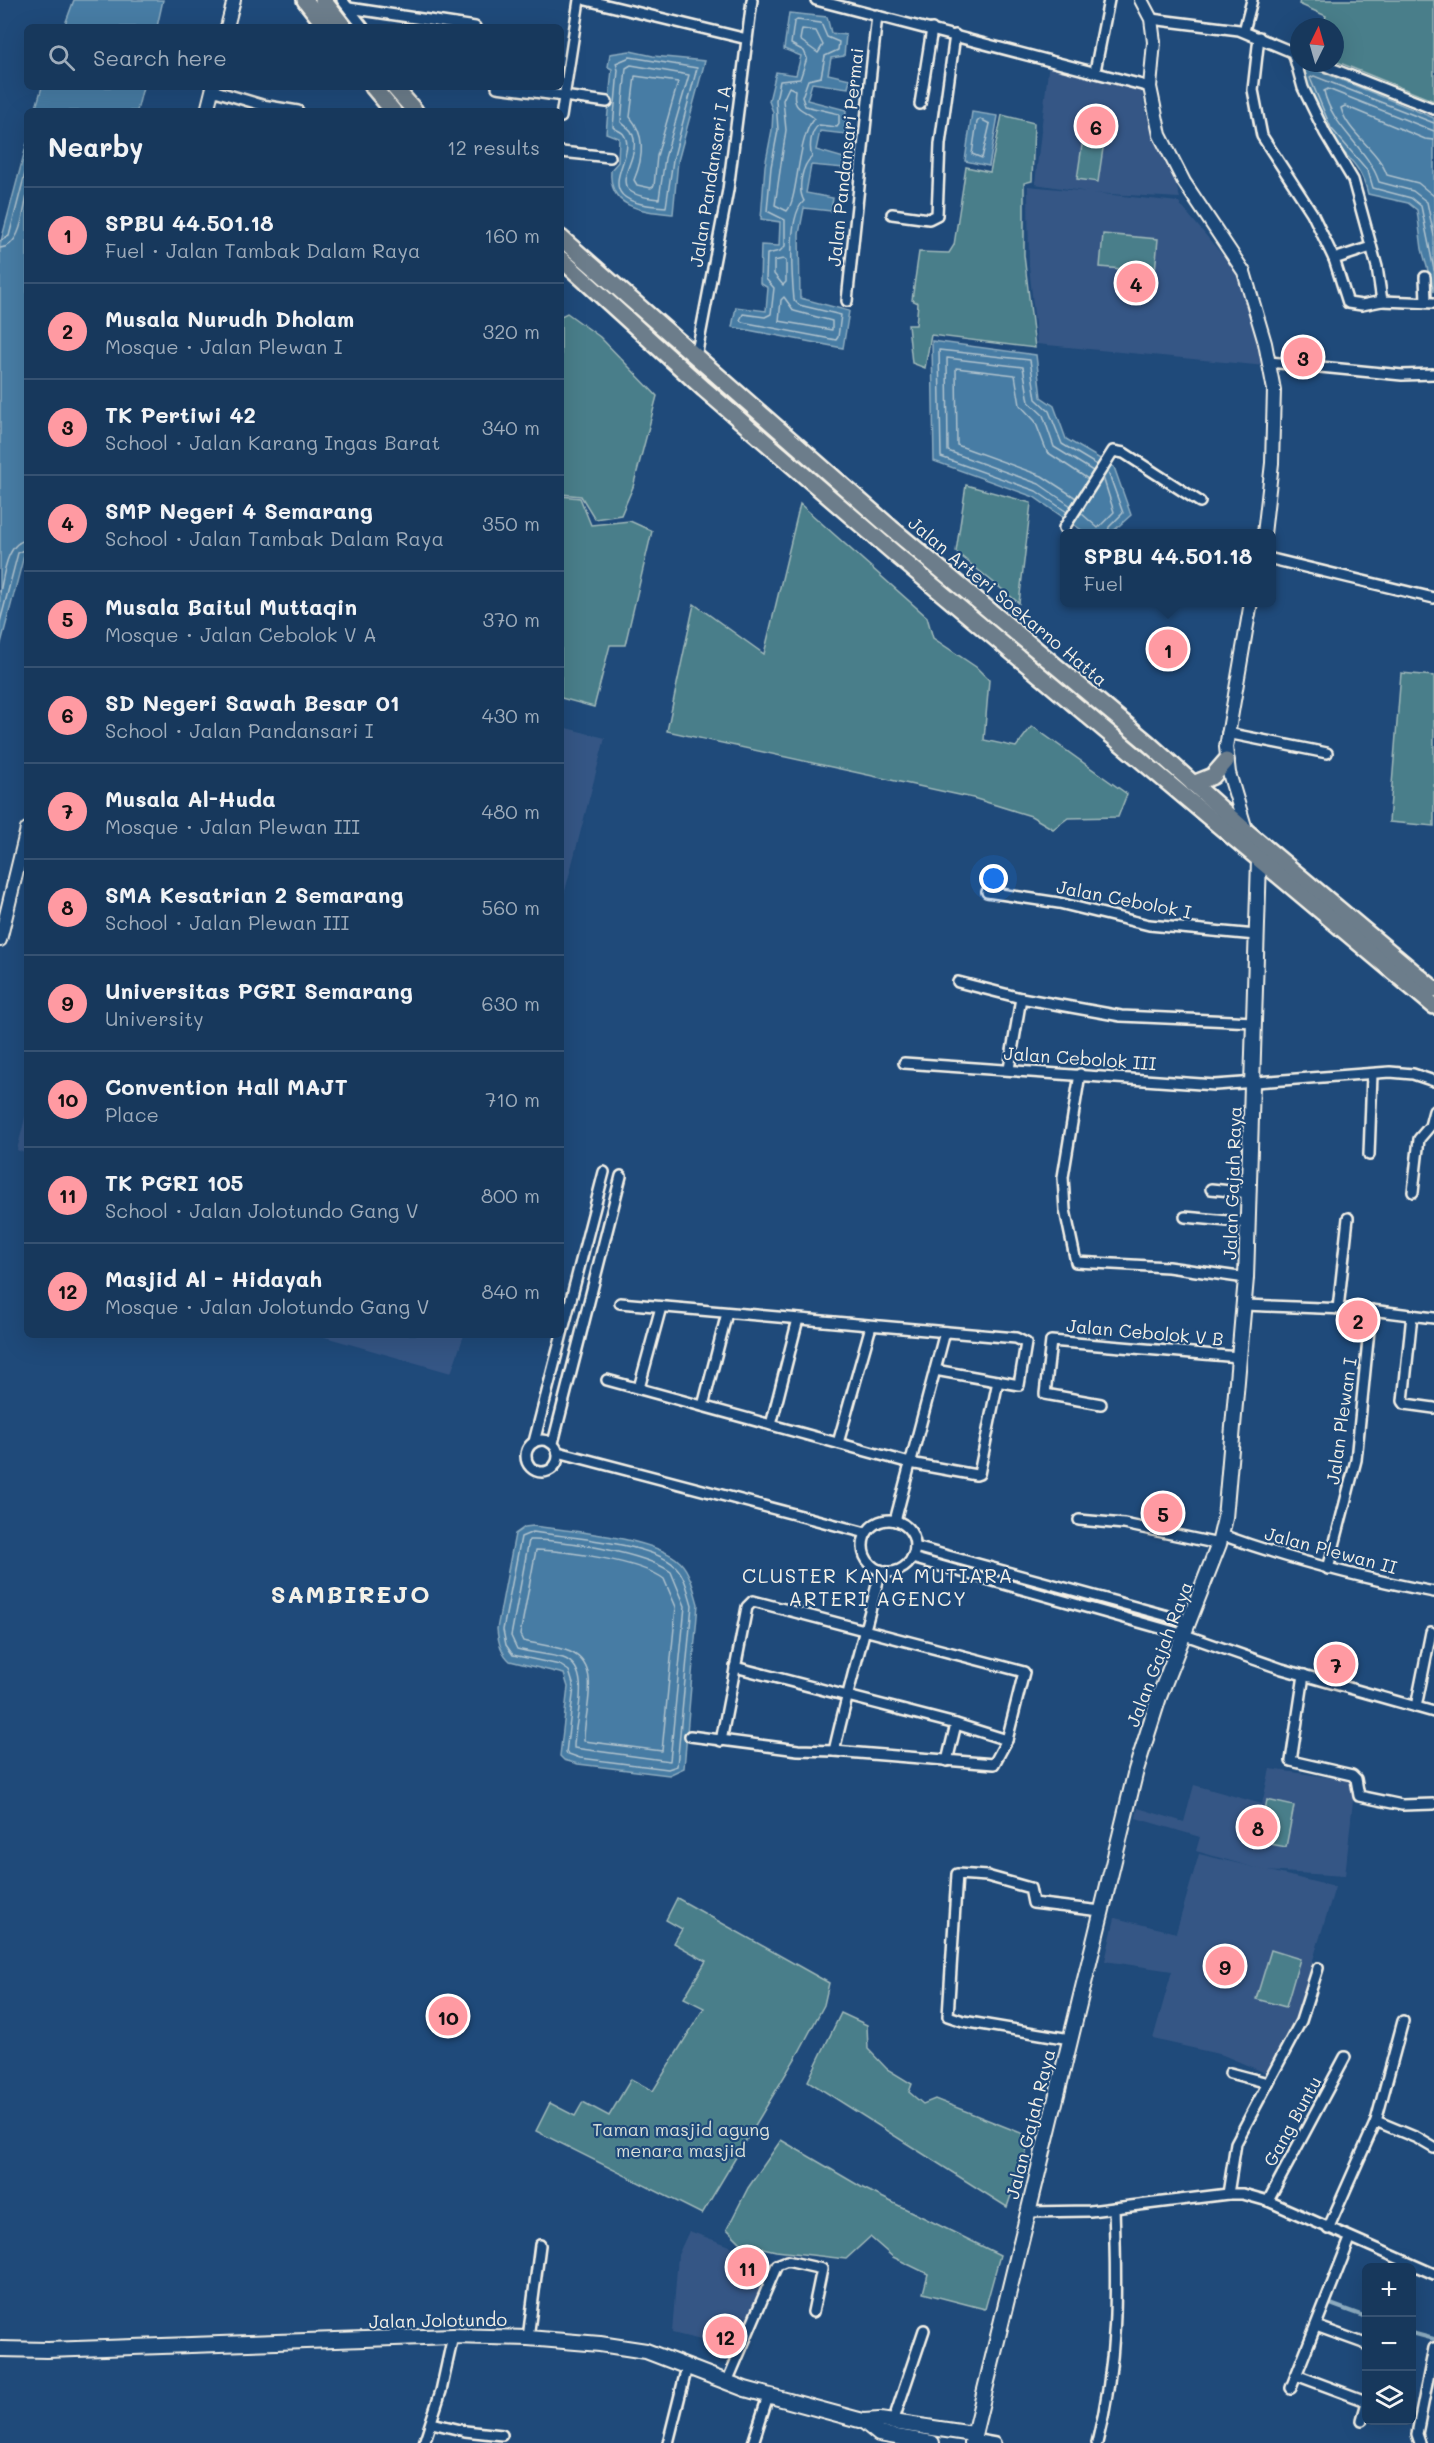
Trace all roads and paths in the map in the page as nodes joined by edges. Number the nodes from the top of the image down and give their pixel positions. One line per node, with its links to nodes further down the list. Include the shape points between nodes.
1 (234, 0): 15 (street)
2 (305, 0): 16 (main road)
3 (323, 0): 17 (main road)
4 (342, 0): 12 (street)
5 (579, 0): 26 (street)
6 (586, 0): 24 (street)
7 (752, 0): 24 (street, Jalan Pandansari I A)
8 (816, 0): 13 (street)
9 (1109, 0): 28 (street)
10 (1141, 0): 14 (street)
11 (1252, 0): 21 (street)
12 (349, 8): 18 (street); 19 (street)
13 (877, 15): 20 (street); 54 (street, Jalan Pandansari Permai)
14 (1151, 19): 21 (street); 31 (street, via 1154,42)
15 (228, 24)
16 (324, 24)
17 (342, 24)
18 (361, 24)
19 (454, 24)
20 (932, 29): 22 (street); 39 (street)
21 (1244, 32): 23 (street)
22 (955, 35): 28 (street); 48 (street, via 940,144 937,215 929,219)
23 (1259, 37): 27 (street); 51 (street, via 1253,90 1262,136 1312,213)
24 (747, 39): 57 (street, Jalan Pandansari I A, via 728,190)
25 (564, 42): 26 (street)
26 (573, 43): 37 (street)
27 (1290, 51)
28 (1095, 71): 31 (street)
29 (1300, 72): 50 (street, via 1320,124 1353,180)
30 (1341, 72): 45 (street)
31 (1150, 87): 58 (street, via 1167,152 1251,287)
32 (212, 90): 40 (street)
33 (215, 90): 41 (street)
34 (376, 90): 42 (main road)
35 (397, 90): 43 (main road)
36 (519, 90): 37 (street)
37 (564, 96): 38 (street); 44 (street)
38 (607, 102)
39 (920, 104)
40 (208, 108)
41 (280, 108)
42 (390, 108)
43 (412, 108)
44 (562, 108)
45 (1434, 109)
46 (564, 152): 47 (street)
47 (610, 157)
48 (892, 214)
49 (564, 241): 57 (main road, Jalan Arteri Soekarno Hatta)
50 (1371, 247): 51 (street); 55 (street)
51 (1334, 259): 55 (street, via 1348,303)
52 (564, 262): 72 (main road, Jalan Arteri Soekarno Hatta, via 850,516)
53 (1425, 276): 56 (street)
54 (846, 301)
55 (1382, 301): 56 (street)
56 (1430, 302)
57 (696, 357): 69 (main road, Jalan Arteri Soekarno Hatta)
58 (1269, 362): 59 (street, via 1402,375); 62 (street, via 1274,399)
59 (1434, 374)
60 (1200, 502): 61 (street, via 1124,453 1113,452)
61 (1065, 528)
62 (1265, 529)
63 (1276, 560): 64 (street)
64 (1434, 598)
65 (1250, 607): 66 (street)
66 (1227, 733): 67 (street); 68 (street)
67 (1327, 753)
68 (1226, 761): 69 (main road, via 1213,776); 70 (street)
69 (1193, 784): 70 (main road, Jalan Arteri Soekarno Hatta)
70 (1247, 832): 72 (street); 77 (main road, Jalan Arteri Soekarno Hatta)
71 (24, 841): 75 (street)
72 (1259, 860): 74 (main road, Jalan Gajah Raya); 79 (main road, Jalan Arteri Soekarno Hatta)
73 (987, 892): 74 (street, Jalan Cebolok I, via 1059,903 1149,925)
74 (1256, 935): 80 (main road, Jalan Gajah Raya)
75 (0, 940)
76 (958, 982): 78 (street)
77 (1434, 989)
78 (1022, 998): 80 (street, via 1121,1016); 82 (street)
79 (1434, 1006)
80 (1254, 1022): 86 (main road, Jalan Gajah Raya)
81 (904, 1063): 82 (street, Jalan Cebolok III)
82 (1009, 1069): 83 (street, Jalan Cebolok III)
83 (1080, 1074): 86 (street, Jalan Cebolok III, via 1209,1085); 97 (street, via 1064,1177 1065,1210 1076,1262 1168,1267)
84 (1372, 1074): 85 (street, Jalan Cebolok III, via 1407,1074); 86 (street, Jalan Cebolok III); 88 (street)
85 (1434, 1081)
86 (1253, 1082): 93 (main road, Jalan Gajah Raya)
87 (1434, 1111): 92 (street, via 1430,1126 1419,1139)
88 (1369, 1155)
89 (604, 1172): 107 (street)
90 (621, 1176): 122 (street)
91 (1211, 1189): 93 (street)
92 (1413, 1192)
93 (1250, 1193): 96 (main road, Jalan Gajah Raya)
94 (1185, 1217): 96 (street)
95 (1348, 1218): 101 (street)
96 (1249, 1223): 97 (main road, Jalan Gajah Raya)
97 (1246, 1278): 99 (main road, Jalan Gajah Raya)
98 (620, 1303): 100 (street)
99 (1244, 1305): 101 (street); 111 (main road, Jalan Gajah Raya)
100 (661, 1307): 103 (street); 115 (street)
101 (1338, 1309): 102 (street)
102 (1371, 1310): 104 (street); 130 (street, Jalan Plewan I, via 1356,1460)
103 (727, 1313): 106 (street); 117 (street)
104 (1412, 1315): 105 (street); 118 (street, via 1403,1401)
105 (1434, 1318)
106 (798, 1319): 108 (street); 119 (street)
107 (564, 1326)
108 (871, 1326): 109 (street); 121 (street)
109 (945, 1332): 112 (street); 114 (street, via 1026,1343 1019,1384)
110 (561, 1338): 120 (street)
111 (1239, 1357): 116 (street, Jalan Cebolok V B, via 1051,1341 1045,1394); 127 (main road, Jalan Gajah Raya)
112 (935, 1370): 114 (street); 123 (street)
113 (607, 1380): 115 (street)
114 (998, 1381): 123 (street, via 979,1474)
115 (639, 1388): 117 (street)
116 (1101, 1404)
117 (703, 1406): 119 (street)
118 (1434, 1408)
119 (771, 1425): 121 (street)
120 (534, 1442): 122 (street, via 544,1440); 122 (street, via 526,1454 528,1464 536,1470 546,1471 555,1466)
121 (838, 1443): 123 (street)
122 (556, 1448): 126 (street)
123 (910, 1462): 125 (street)
124 (1079, 1520): 127 (street, Jalan Plewan II)
125 (895, 1521): 126 (street, via 879,1522); 128 (street, via 910,1530)
126 (866, 1533): 131 (street, via 865,1555)
127 (1220, 1540): 130 (street, Jalan Plewan II); 135 (main road, Jalan Gajah Raya)
128 (915, 1547): 129 (street); 133 (street)
129 (912, 1558): 131 (street, via 898,1570); 134 (street)
130 (1328, 1569): 132 (street, Jalan Plewan II)
131 (881, 1570): 136 (street)
132 (1434, 1592)
133 (1120, 1602): 134 (street); 135 (street)
134 (1117, 1617): 135 (street)
135 (1187, 1629): 139 (street); 150 (main road, Jalan Gajah Raya, via 1138,1762)
136 (864, 1632): 138 (street, via 753,1602 747,1607); 140 (street); 145 (street, via 1024,1672)
137 (1431, 1632): 141 (street)
138 (735, 1667): 140 (street); 146 (street)
139 (1304, 1675): 141 (street); 149 (street, via 1291,1761 1354,1776 1359,1796 1402,1805)
140 (847, 1695): 143 (street); 147 (street)
141 (1416, 1707): 142 (street)
142 (1434, 1712)
143 (956, 1724): 145 (street); 148 (street)
144 (690, 1736): 146 (street)
145 (1007, 1740): 148 (street, via 994,1764)
146 (721, 1741): 147 (street)
147 (834, 1751): 148 (street)
148 (947, 1761)
149 (1434, 1804)
150 (1101, 1911): 153 (main road, Jalan Gajah Raya); 153 (street, via 1033,1903 1030,1888 994,1878 957,1874 948,2016)
151 (1318, 1968): 156 (street, via 1301,2021)
152 (1403, 2021): 157 (street)
153 (1070, 2039): 162 (main road, Jalan Gajah Raya)
154 (1345, 2057): 160 (street, Gang Buntu)
155 (1230, 2073): 156 (street)
156 (1268, 2083): 159 (street, via 1236,2143)
157 (1376, 2121): 158 (street); 163 (street)
158 (1434, 2148)
159 (1228, 2194): 160 (street); 161 (street)
160 (1268, 2201): 163 (street)
161 (1113, 2208): 162 (street); 191 (street, via 1115,2342)
162 (1027, 2212): 185 (main road, Jalan Gajah Raya)
163 (1328, 2229): 164 (street)
164 (1350, 2239): 166 (street); 168 (street)
165 (540, 2245): 171 (street)
166 (1434, 2274)
167 (813, 2312): 177 (street, via 822,2269 787,2261 777,2265)
168 (1316, 2325): 172 (street); 176 (street)
169 (924, 2330): 182 (street)
170 (453, 2336): 171 (main road, Jalan Jolotundo); 174 (main road, Jalan Jolotundo); 183 (street)
171 (528, 2338): 175 (main road, Jalan Jolotundo, via 646,2351)
172 (1362, 2342)
173 (1434, 2349): 192 (street, via 1417,2434)
174 (1, 2350)
175 (687, 2367): 177 (main road, Jalan Jolotundo); 187 (street)
176 (1296, 2375): 178 (street); 180 (street)
177 (728, 2382): 179 (main road, Jalan Jolotundo)
178 (1291, 2388)
179 (768, 2396): 181 (main road, Jalan Jolotundo); 188 (street)
180 (1362, 2400)
181 (863, 2421): 182 (main road, Jalan Jolotundo); 189 (main road, Jalan Jolotundo, via 879,2434)
182 (893, 2422): 185 (main road, Jalan Jolotundo)
183 (432, 2423): 184 (street); 186 (street)
184 (502, 2435)
185 (973, 2439): 190 (street)
186 (424, 2443)
187 (668, 2443)
188 (753, 2443)
189 (932, 2443)
190 (995, 2443)
191 (1096, 2443)
192 (1420, 2443)

